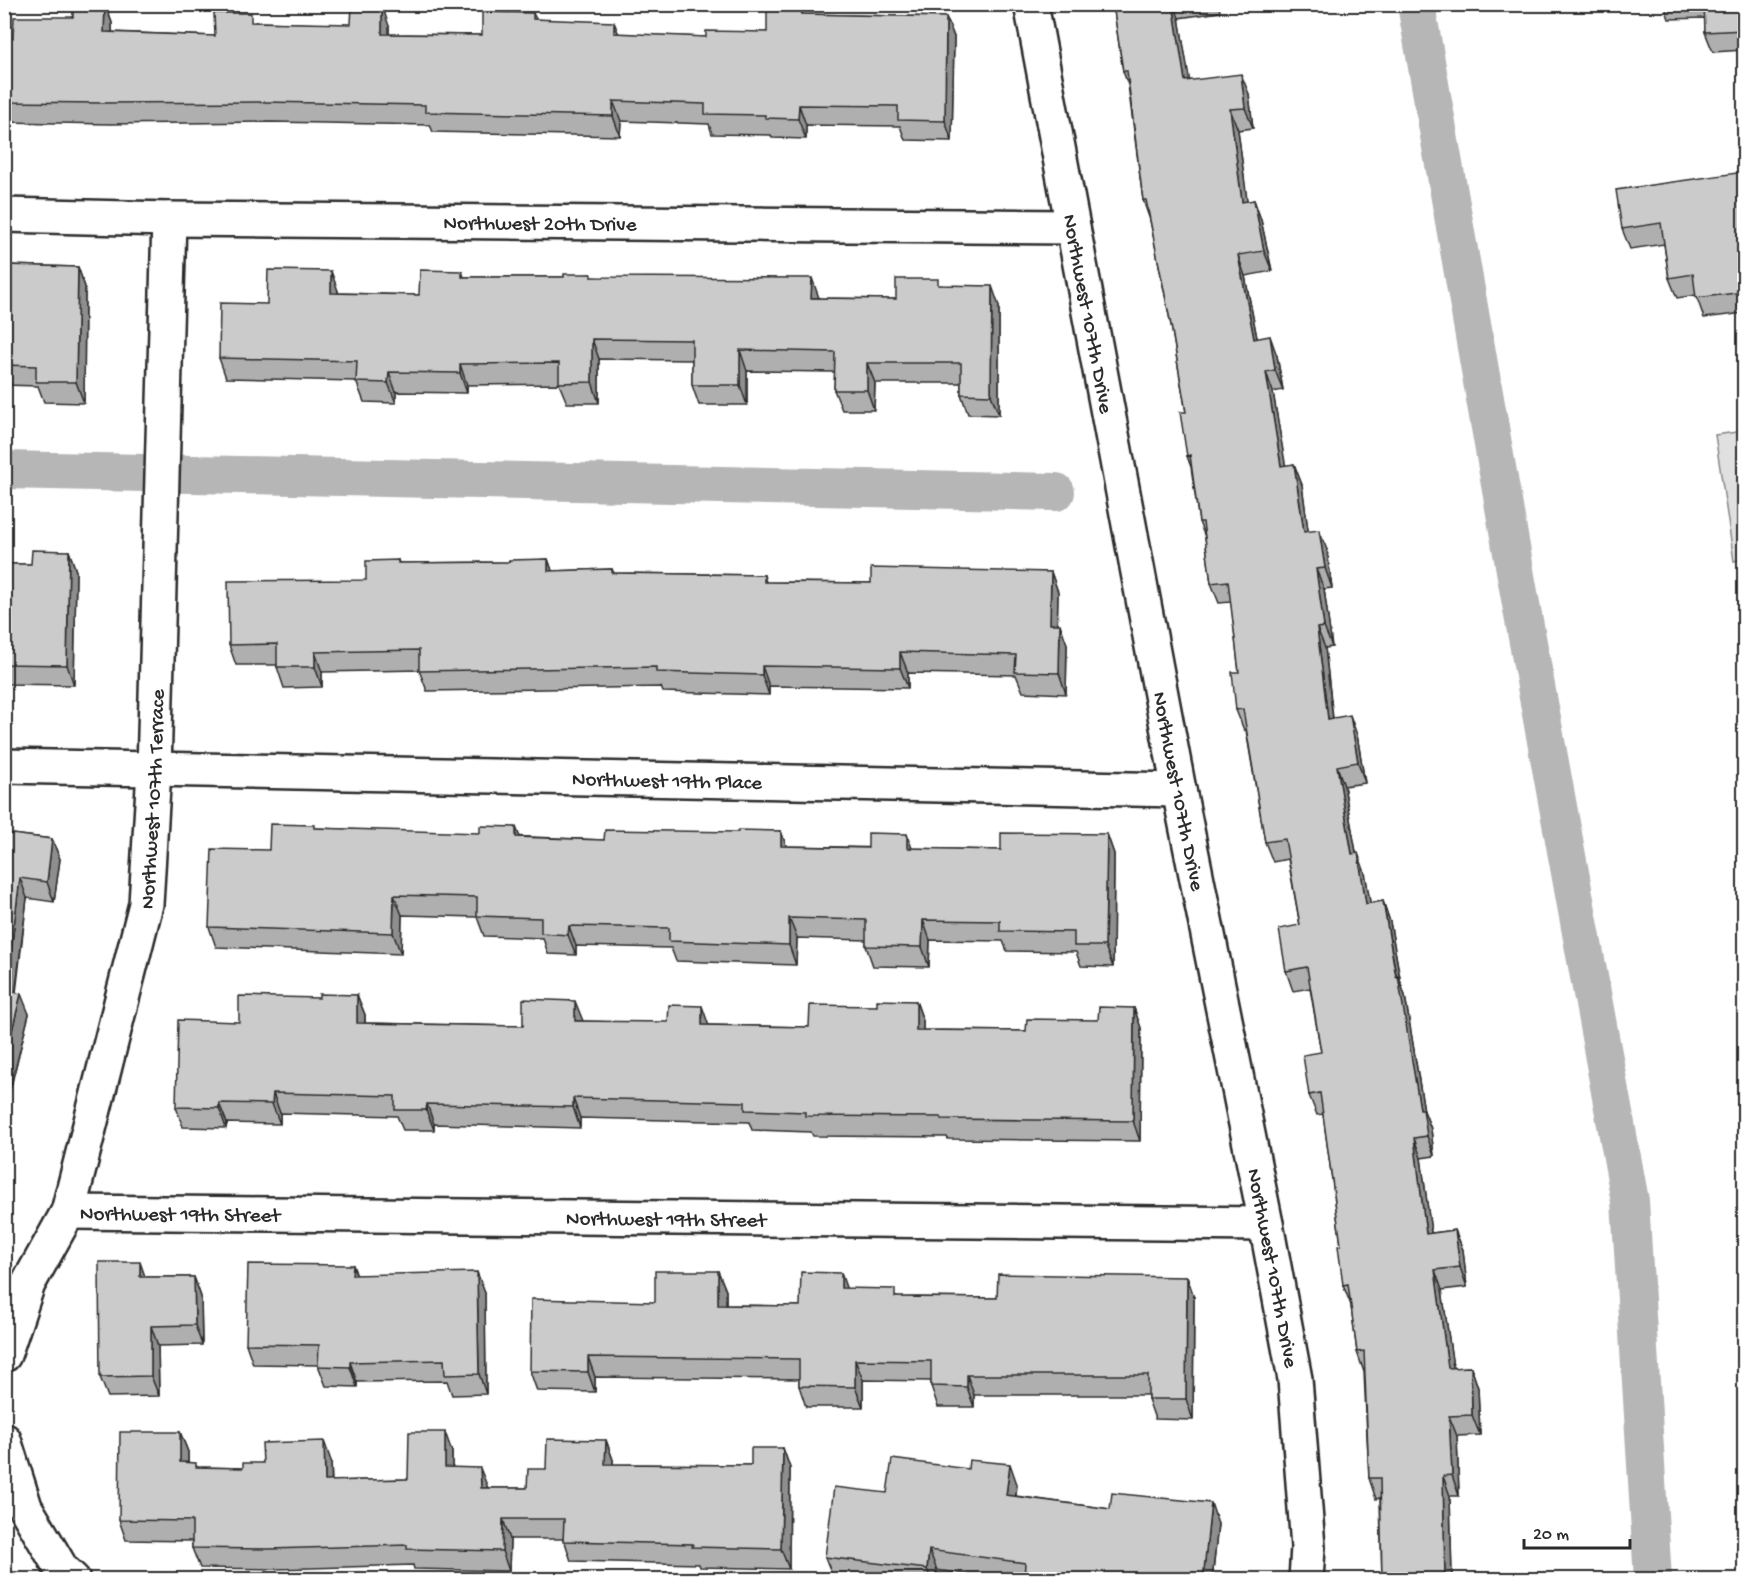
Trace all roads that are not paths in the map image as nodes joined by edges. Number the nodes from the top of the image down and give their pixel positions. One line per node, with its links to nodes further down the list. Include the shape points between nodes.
1 (1031, 4): 4 (street, Northwest 107th Drive)
2 (4, 215): 3 (street, Northwest 20th Drive)
3 (169, 219): 4 (street, Northwest 20th Drive); 6 (street, Northwest 107th Terrace)
4 (1074, 228): 7 (street, Northwest 107th Drive)
5 (4, 766): 6 (street, Northwest 19th Place)
6 (154, 770): 7 (street, Northwest 19th Place); 8 (street, Northwest 107th Terrace, via 146,904)
7 (1179, 790): 9 (street, Northwest 107th Drive)
8 (68, 1212): 9 (street, Northwest 19th Street); 10 (street, Northwest 107th Terrace, via 28,1284)
9 (1266, 1224): 13 (street, Northwest 107th Drive, via 1294,1379 1308,1547)
10 (4, 1355)
11 (4, 1440): 12 (street, via 25,1507 62,1570)
12 (73, 1580)
13 (1306, 1580)

